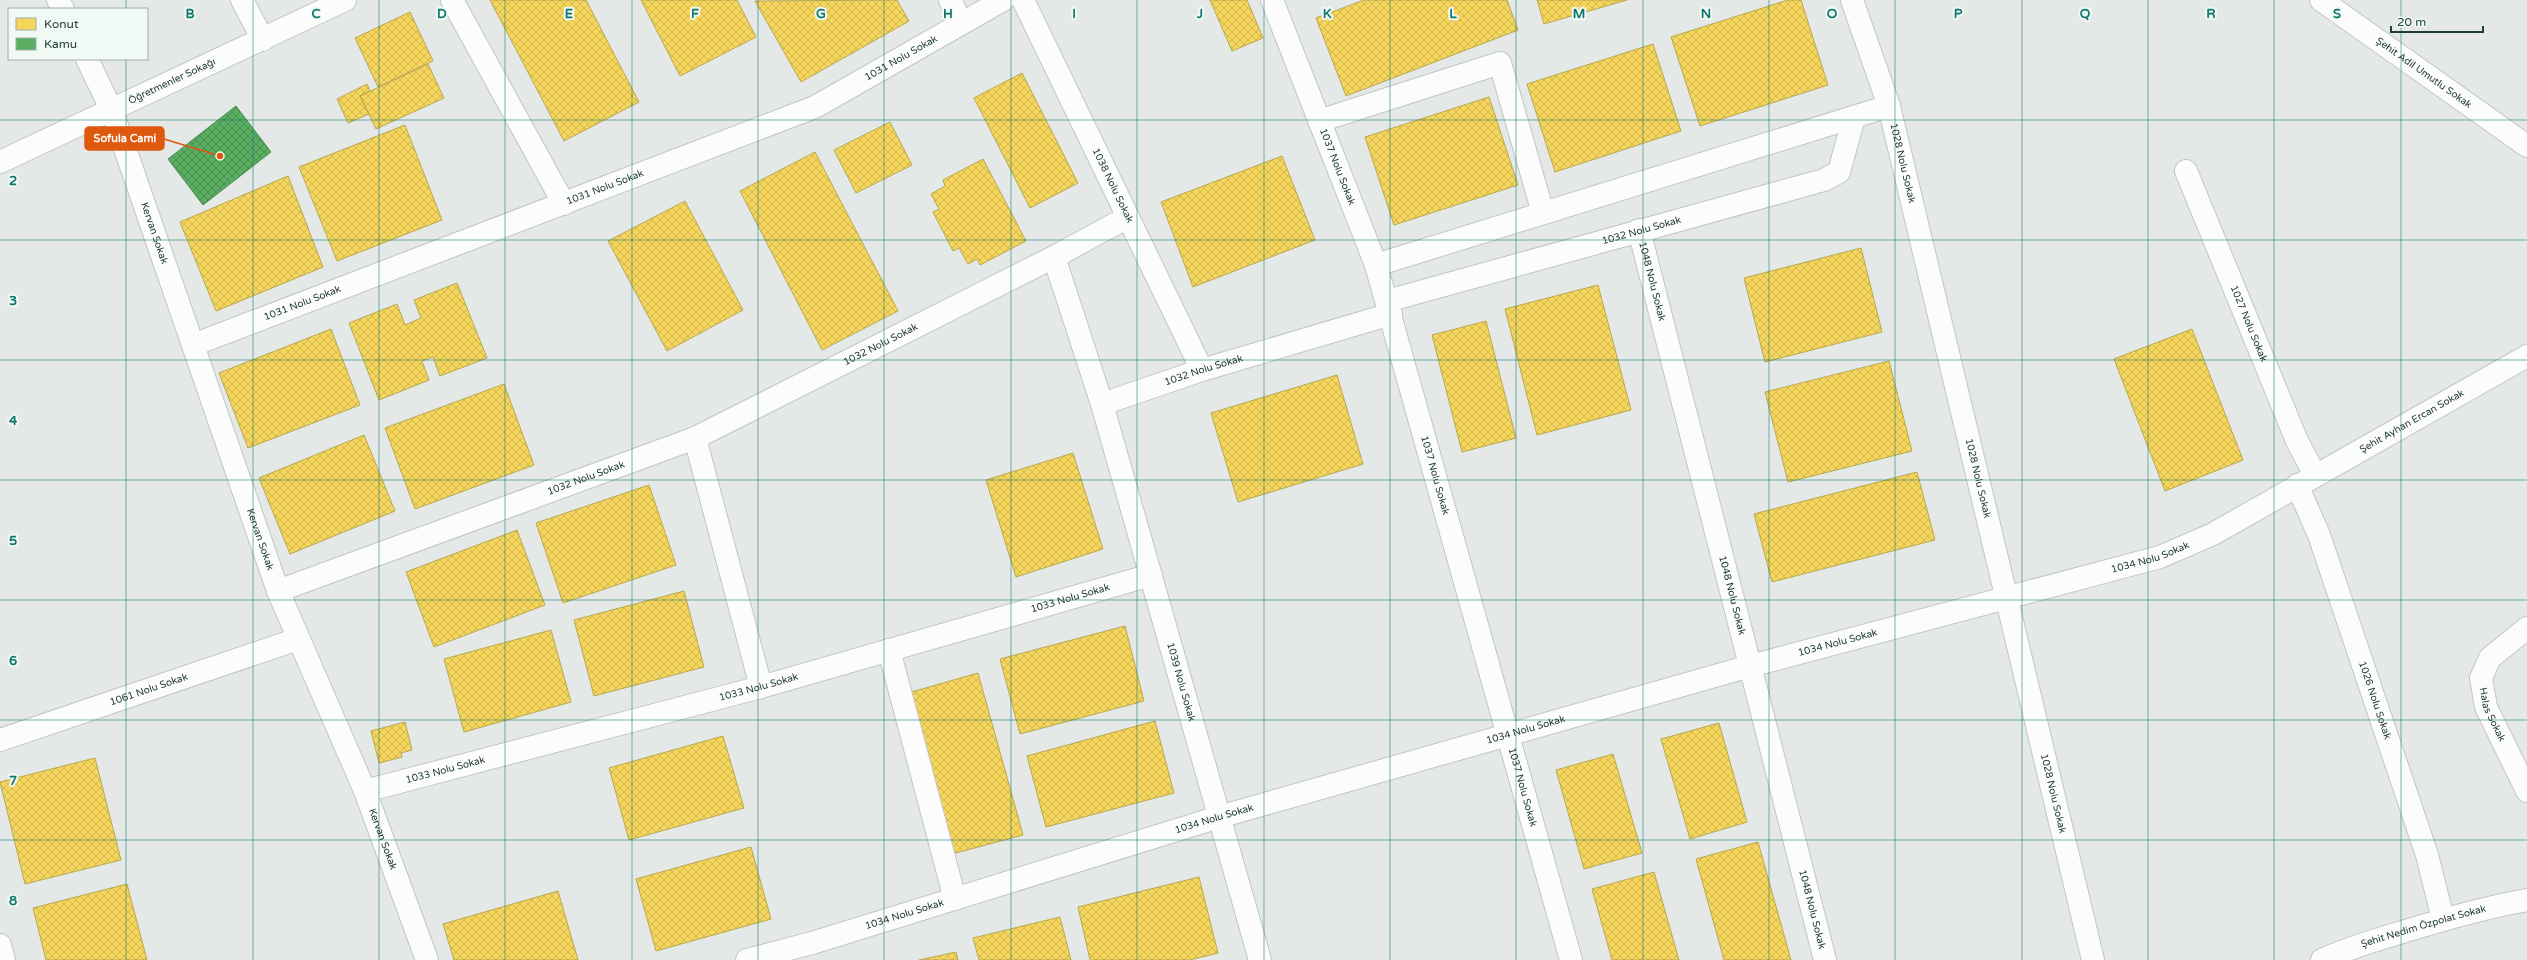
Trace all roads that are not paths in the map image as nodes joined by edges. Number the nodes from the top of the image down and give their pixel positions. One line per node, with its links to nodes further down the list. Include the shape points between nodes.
1 (242, 0): 11 (street)
2 (345, 0): 11 (street, Öğretmenler Sokağı)
3 (452, 0): 20 (street)
4 (950, 0): 10 (street)
5 (1003, 0): 10 (street, 1031 Nolu Sokak)
6 (1023, 0): 22 (street, 1038 Nolu Sokak)
7 (1852, 0): 13 (street, 1028 Nolu Sokak)
8 (2321, 0): 17 (street, Şehit Adil Umutlu Sokak)
9 (1277, 2): 16 (street, 1037 Nolu Sokak)
10 (961, 22): 20 (street, 1031 Nolu Sokak, via 815,106)
11 (263, 40): 14 (street, Öğretmenler Sokağı)
12 (87, 60): 14 (street, Kervan Sokak)
13 (1889, 106): 15 (street); 35 (street, 1028 Nolu Sokak)
14 (112, 111): 18 (street, Öğretmenler Sokağı, via 78,124); 27 (street, Kervan Sokak)
15 (1854, 117): 21 (street); 23 (street, 1032 Nolu Sokak, via 1839,172 1824,180)
16 (1319, 121): 21 (street, via 1500,63); 25 (street, 1037 Nolu Sokak)
17 (2527, 146)
18 (0, 162)
19 (2186, 171): 32 (street, 1027 Nolu Sokak, via 2297,441)
20 (564, 204): 27 (street, 1031 Nolu Sokak)
21 (1543, 213): 25 (street)
22 (1128, 217): 24 (street, 1032 Nolu Sokak); 29 (street, 1038 Nolu Sokak)
23 (1639, 230): 26 (street, 1032 Nolu Sokak); 39 (street, 1048 Nolu Sokak)
24 (1054, 257): 30 (street); 31 (street, 1032 Nolu Sokak)
25 (1376, 265): 26 (street, 1037 Nolu Sokak)
26 (1389, 308): 29 (street, 1032 Nolu Sokak); 41 (street, 1037 Nolu Sokak)
27 (193, 345): 34 (street, Kervan Sokak)
28 (2527, 356): 32 (street, Şehit Ayhan Ercan Sokak)
29 (1202, 370): 30 (street, 1032 Nolu Sokak)
30 (1102, 404): 33 (street, 1039 Nolu Sokak)
31 (695, 438): 34 (street, 1032 Nolu Sokak); 40 (street)
32 (2306, 480): 35 (street, 1034 Nolu Sokak, via 2213,534 2160,557); 48 (street, 1026 Nolu Sokak, via 2319,535 2427,855)
33 (1151, 575): 38 (street, 1033 Nolu Sokak); 45 (street, 1039 Nolu Sokak)
34 (278, 591): 37 (street, Kervan Sokak)
35 (2007, 600): 39 (street, 1034 Nolu Sokak); 57 (street, 1028 Nolu Sokak)
36 (2527, 628): 43 (street, Halas Sokak, via 2490,658 2481,678 2486,707)
37 (298, 639): 42 (street, 1061 Nolu Sokak); 44 (street, Kervan Sokak)
38 (889, 650): 40 (street, 1033 Nolu Sokak); 46 (street)
39 (1750, 666): 41 (street, 1034 Nolu Sokak); 56 (street, 1048 Nolu Sokak)
40 (760, 687): 44 (street, 1033 Nolu Sokak)
41 (1508, 737): 45 (street, 1034 Nolu Sokak); 55 (street, 1037 Nolu Sokak)
42 (0, 740)
43 (2527, 791)
44 (365, 792): 52 (street, Kervan Sokak)
45 (1219, 817): 46 (street, 1034 Nolu Sokak); 54 (street, 1039 Nolu Sokak)
46 (955, 899): 50 (street, 1034 Nolu Sokak)
47 (2527, 900): 48 (street, Şehit Nedim Özpolat Sokak)
48 (2443, 919): 58 (street, Şehit Nedim Özpolat Sokak, via 2348,948)
49 (0, 945): 51 (street)
50 (814, 952): 53 (street, 1034 Nolu Sokak)
51 (4, 960)
52 (427, 960)
53 (747, 960)
54 (1260, 960)
55 (1571, 960)
56 (1825, 960)
57 (2093, 960)
58 (2322, 960)

